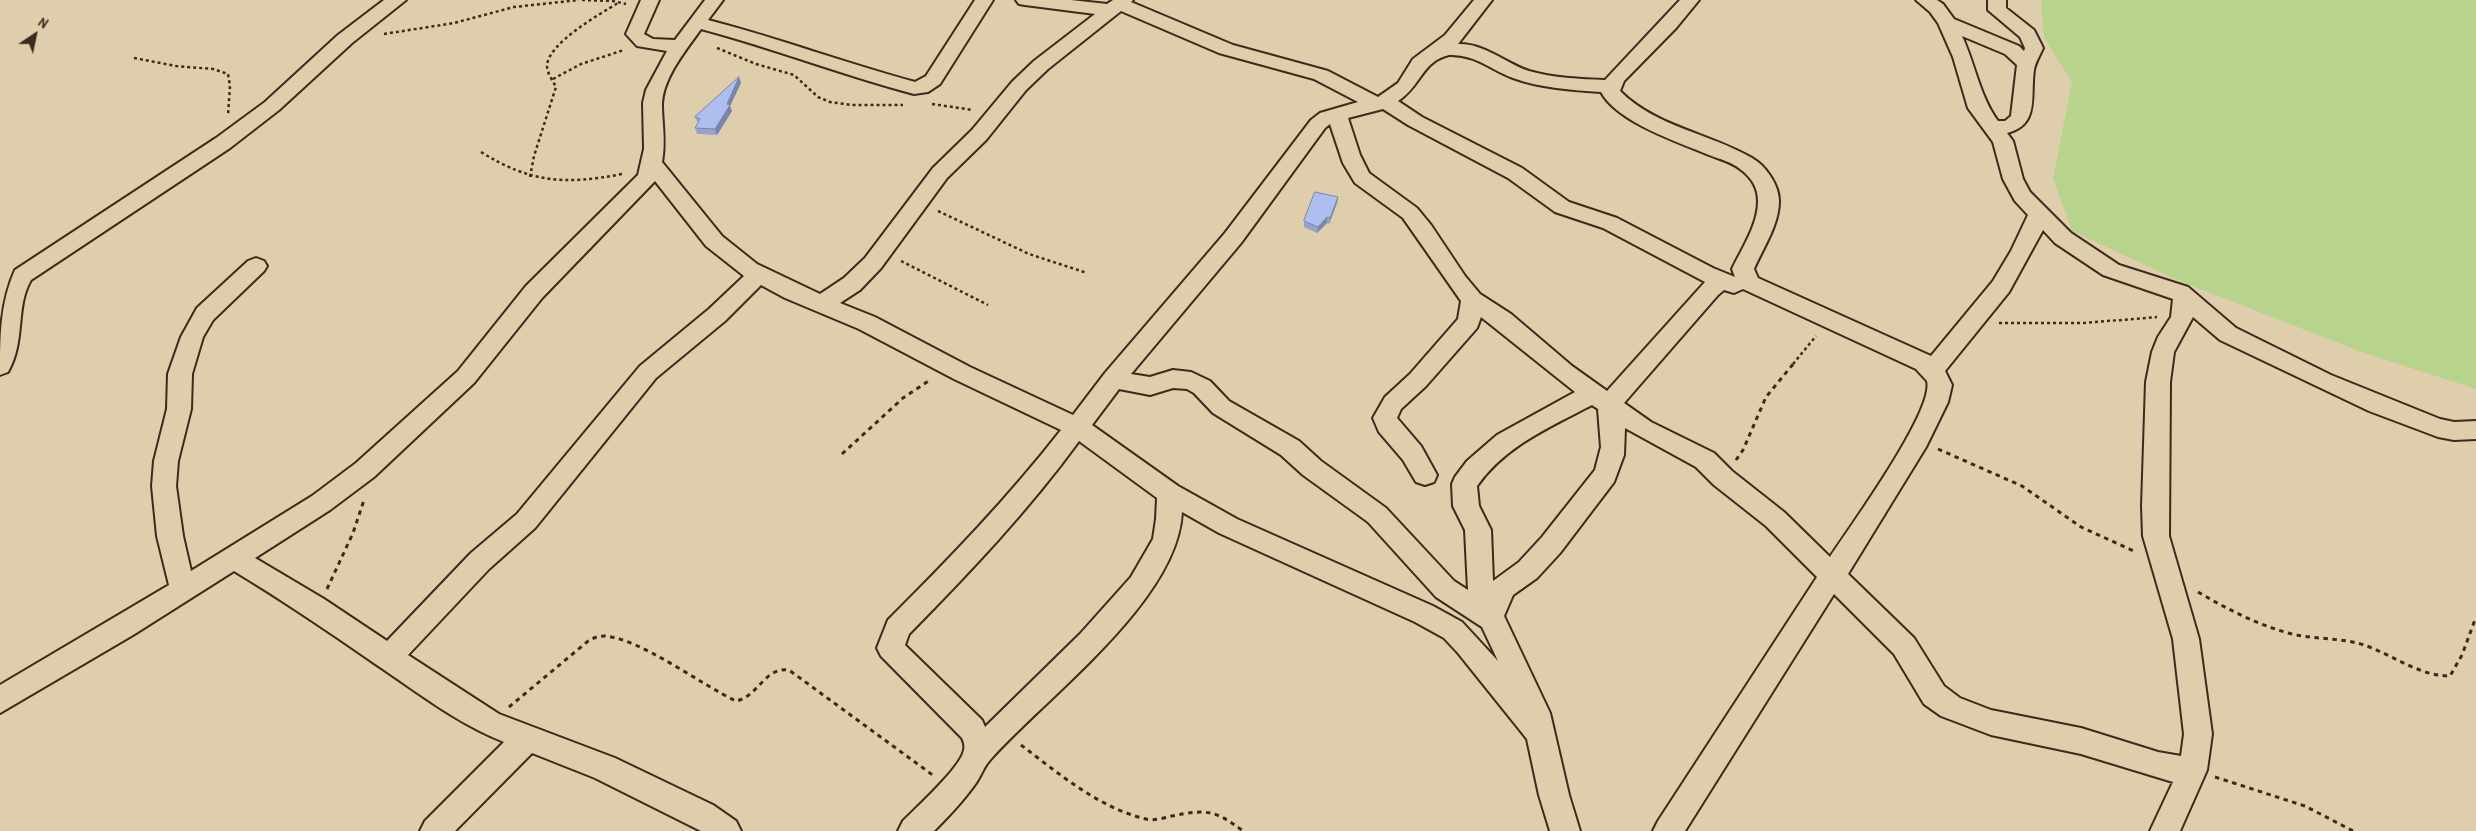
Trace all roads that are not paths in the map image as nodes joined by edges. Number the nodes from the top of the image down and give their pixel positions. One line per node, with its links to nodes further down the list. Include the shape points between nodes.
1 (397, 0): 28 (street, via 382,8 272,106 223,143 23,275 18,281 8,344)
2 (714, 0): 12 (street)
3 (984, 0): 12 (street, via 933,80 921,88 856,72 748,36)
4 (1025, 0): 10 (street)
5 (1484, 0): 13 (street, via 1452,39)
6 (1690, 0): 15 (street)
7 (1925, 0): 11 (street, via 1937,8)
8 (1997, 0): 14 (street, via 1997,10 2028,34 2034,45)
9 (648, 4): 12 (street, via 635,34 640,41)
10 (1118, 5): 16 (street, via 1226,50 1322,75); 26 (street, via 1041,65 979,135 940,173 883,252 852,284)
11 (1947, 23): 14 (street, via 2012,50); 18 (street, via 1978,108)
12 (689, 35): 19 (street, via 656,90)
13 (1433, 53): 15 (street, via 1465,48 1521,74 1570,84); 16 (street, via 1420,63 1405,87)
14 (2026, 64): 18 (street, via 2018,122)
15 (1612, 86): 25 (street, via 1610,92 1623,105 1676,133 1746,163 1758,173 1770,197 1766,220 1743,269 1749,283)
16 (1381, 103): 17 (street); 23 (street, via 1515,174 1562,206 1610,223)
17 (1337, 114): 24 (street, via 1362,178 1410,213 1456,282); 30 (street, via 1318,124 1233,238)
18 (1992, 128): 20 (street, via 2006,146 2013,179 2022,196)
19 (652, 165): 22 (street, via 714,241); 36 (street, via 646,179 620,208 534,292 466,377 365,470 321,504)
20 (2039, 214): 27 (street, via 2063,238 2112,270 2175,290); 29 (street, via 2023,252 1985,307 1955,339)
21 (256, 266): 38 (street, via 205,314 192,336 180,374 179,408 166,461 164,486 170,536)
22 (760, 274): 26 (street); 40 (street, via 717,315 648,372 526,521 480,561)
23 (1721, 280): 25 (street); 31 (street)
24 (1472, 300): 31 (street, via 1503,320); 34 (street, via 1469,322 1394,403 1385,418)
25 (1790, 303): 29 (street, via 1924,363)
26 (822, 304): 32 (street)
27 (2183, 305): 33 (street, via 2228,334 2377,405 2438,428); 45 (street, via 2163,352 2158,382 2154,506 2156,536 2186,639 2198,734)
28 (0, 366)
29 (1933, 371): 37 (street, via 1940,391 1917,440)
30 (1113, 379): 32 (street); 39 (street, via 1150,386 1173,378 1202,387 1221,407 1290,448 1377,515 1445,589)
31 (1601, 399): 37 (street, via 1642,429 1705,460 1775,519); 39 (street, via 1615,435 1605,475 1551,545 1528,570 1504,587); 39 (street, via 1510,438 1476,468 1464,484 1466,506 1478,530 1481,596)
32 (1077, 427): 35 (street); 44 (street, via 974,551 897,628 893,638 891,648 898,657 972,729 979,743)
33 (2476, 430)
34 (1425, 475)
35 (1169, 493): 42 (street, via 1228,526 1453,630); 44 (street, via 1167,533 1150,573 1133,596 1037,697)
36 (234, 558): 38 (street); 40 (street)
37 (1833, 575): 45 (street, via 1904,646 1934,695 1958,711 2024,731 2101,746 2166,768); 50 (street)
38 (183, 590): 41 (street)
39 (1490, 618): 42 (street, via 1524,685)
40 (389, 656): 43 (street, via 489,723)
41 (0, 700)
42 (1542, 735): 49 (street)
43 (528, 737): 46 (street); 47 (street, via 605,768 703,815)
44 (978, 752): 48 (street, via 932,814)
45 (2193, 770): 51 (street)
46 (435, 831)
47 (726, 831)
48 (913, 831)
49 (1565, 831)
50 (1668, 831)
51 (2165, 831)

